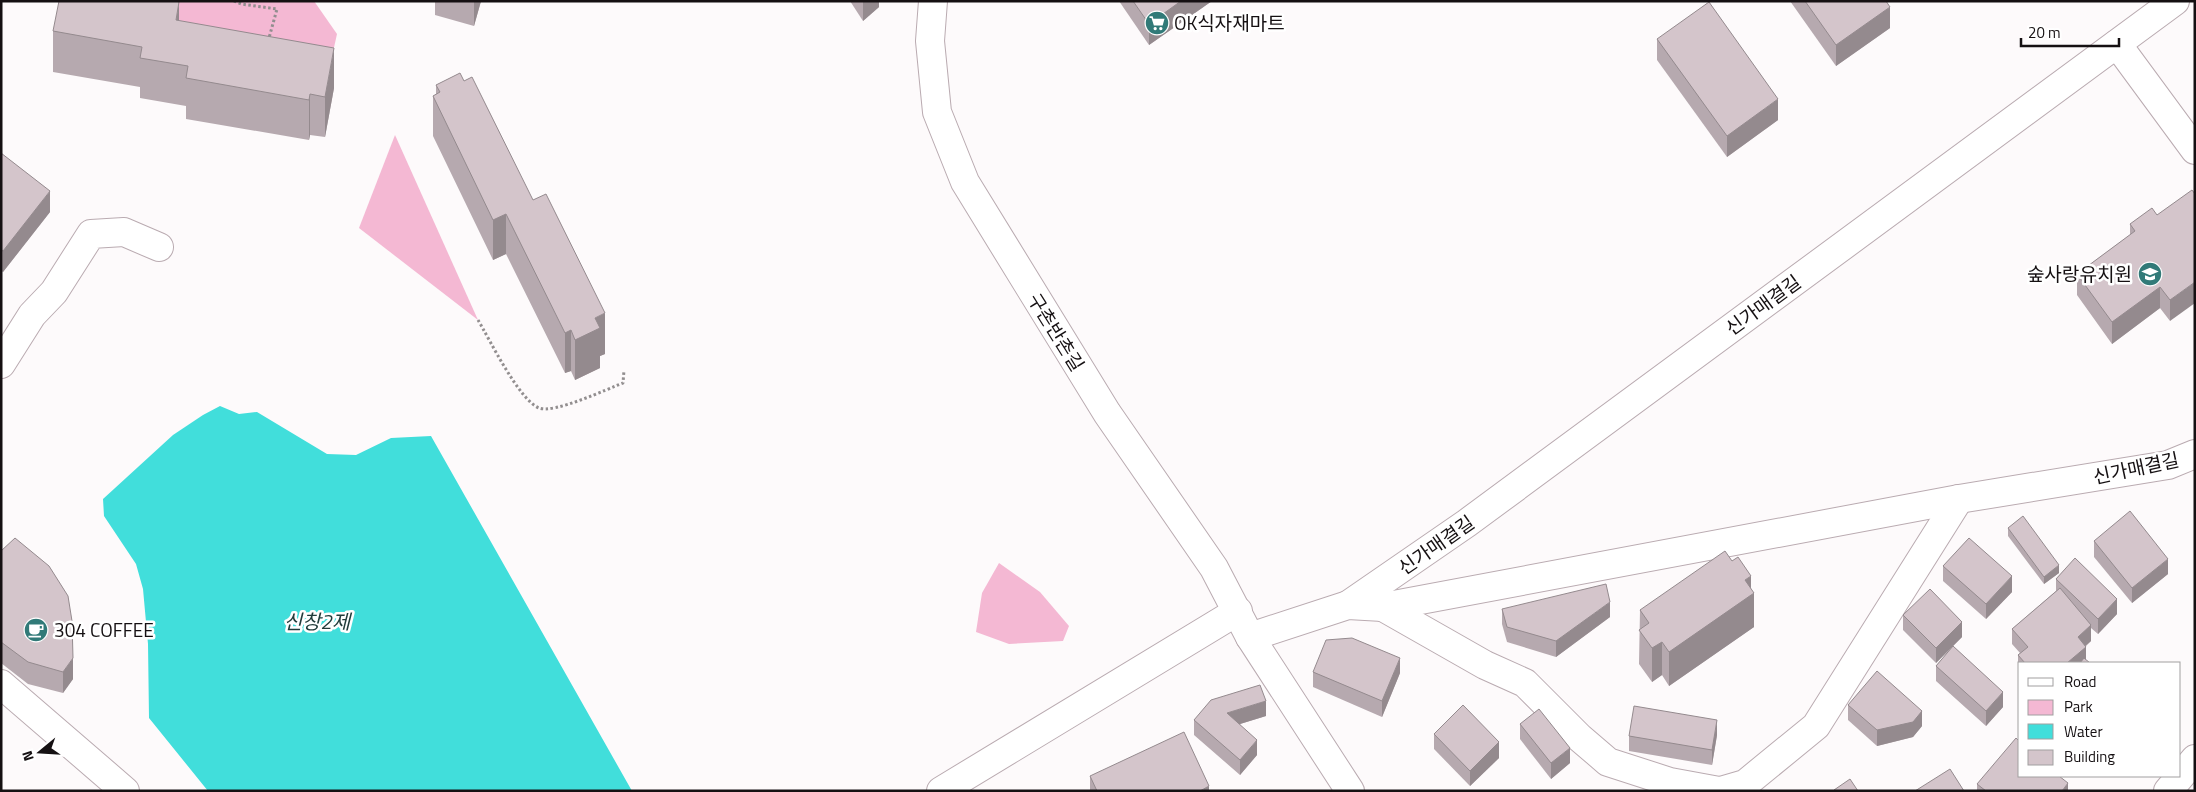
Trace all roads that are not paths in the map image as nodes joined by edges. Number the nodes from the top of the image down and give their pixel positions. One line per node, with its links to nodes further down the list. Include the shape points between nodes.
1 (933, 1): 11 (street, 구촌반촌길, via 930,41 937,112 965,182 1107,413 1214,568)
2 (2174, 1): 3 (street, 신가매결길)
3 (2116, 44): 4 (street); 9 (street, 신가매결길, via 1475,517)
4 (2195, 150)
5 (159, 247): 6 (street, via 124,232 91,234 54,292 32,315)
6 (3, 357)
7 (2195, 454): 8 (street, 신가매결길, via 2168,465)
8 (1959, 499): 10 (street, 신가매결길); 20 (street, 신가매결길, via 1816,726 1745,784)
9 (1348, 605): 10 (street, 신가매결길); 12 (street, 신가매결길)
10 (1383, 607): 20 (street, 신가매결길, via 1485,665 1525,683 1608,762 1670,782)
11 (1238, 611): 12 (street, 구촌반촌길); 18 (street)
12 (1250, 637): 19 (street)
13 (1, 684): 17 (street)
14 (2195, 759): 15 (street)
15 (2181, 776)
16 (2180, 777): 21 (street)
17 (124, 791)
18 (941, 791)
19 (1350, 791)
20 (1720, 791)
21 (2168, 791)

